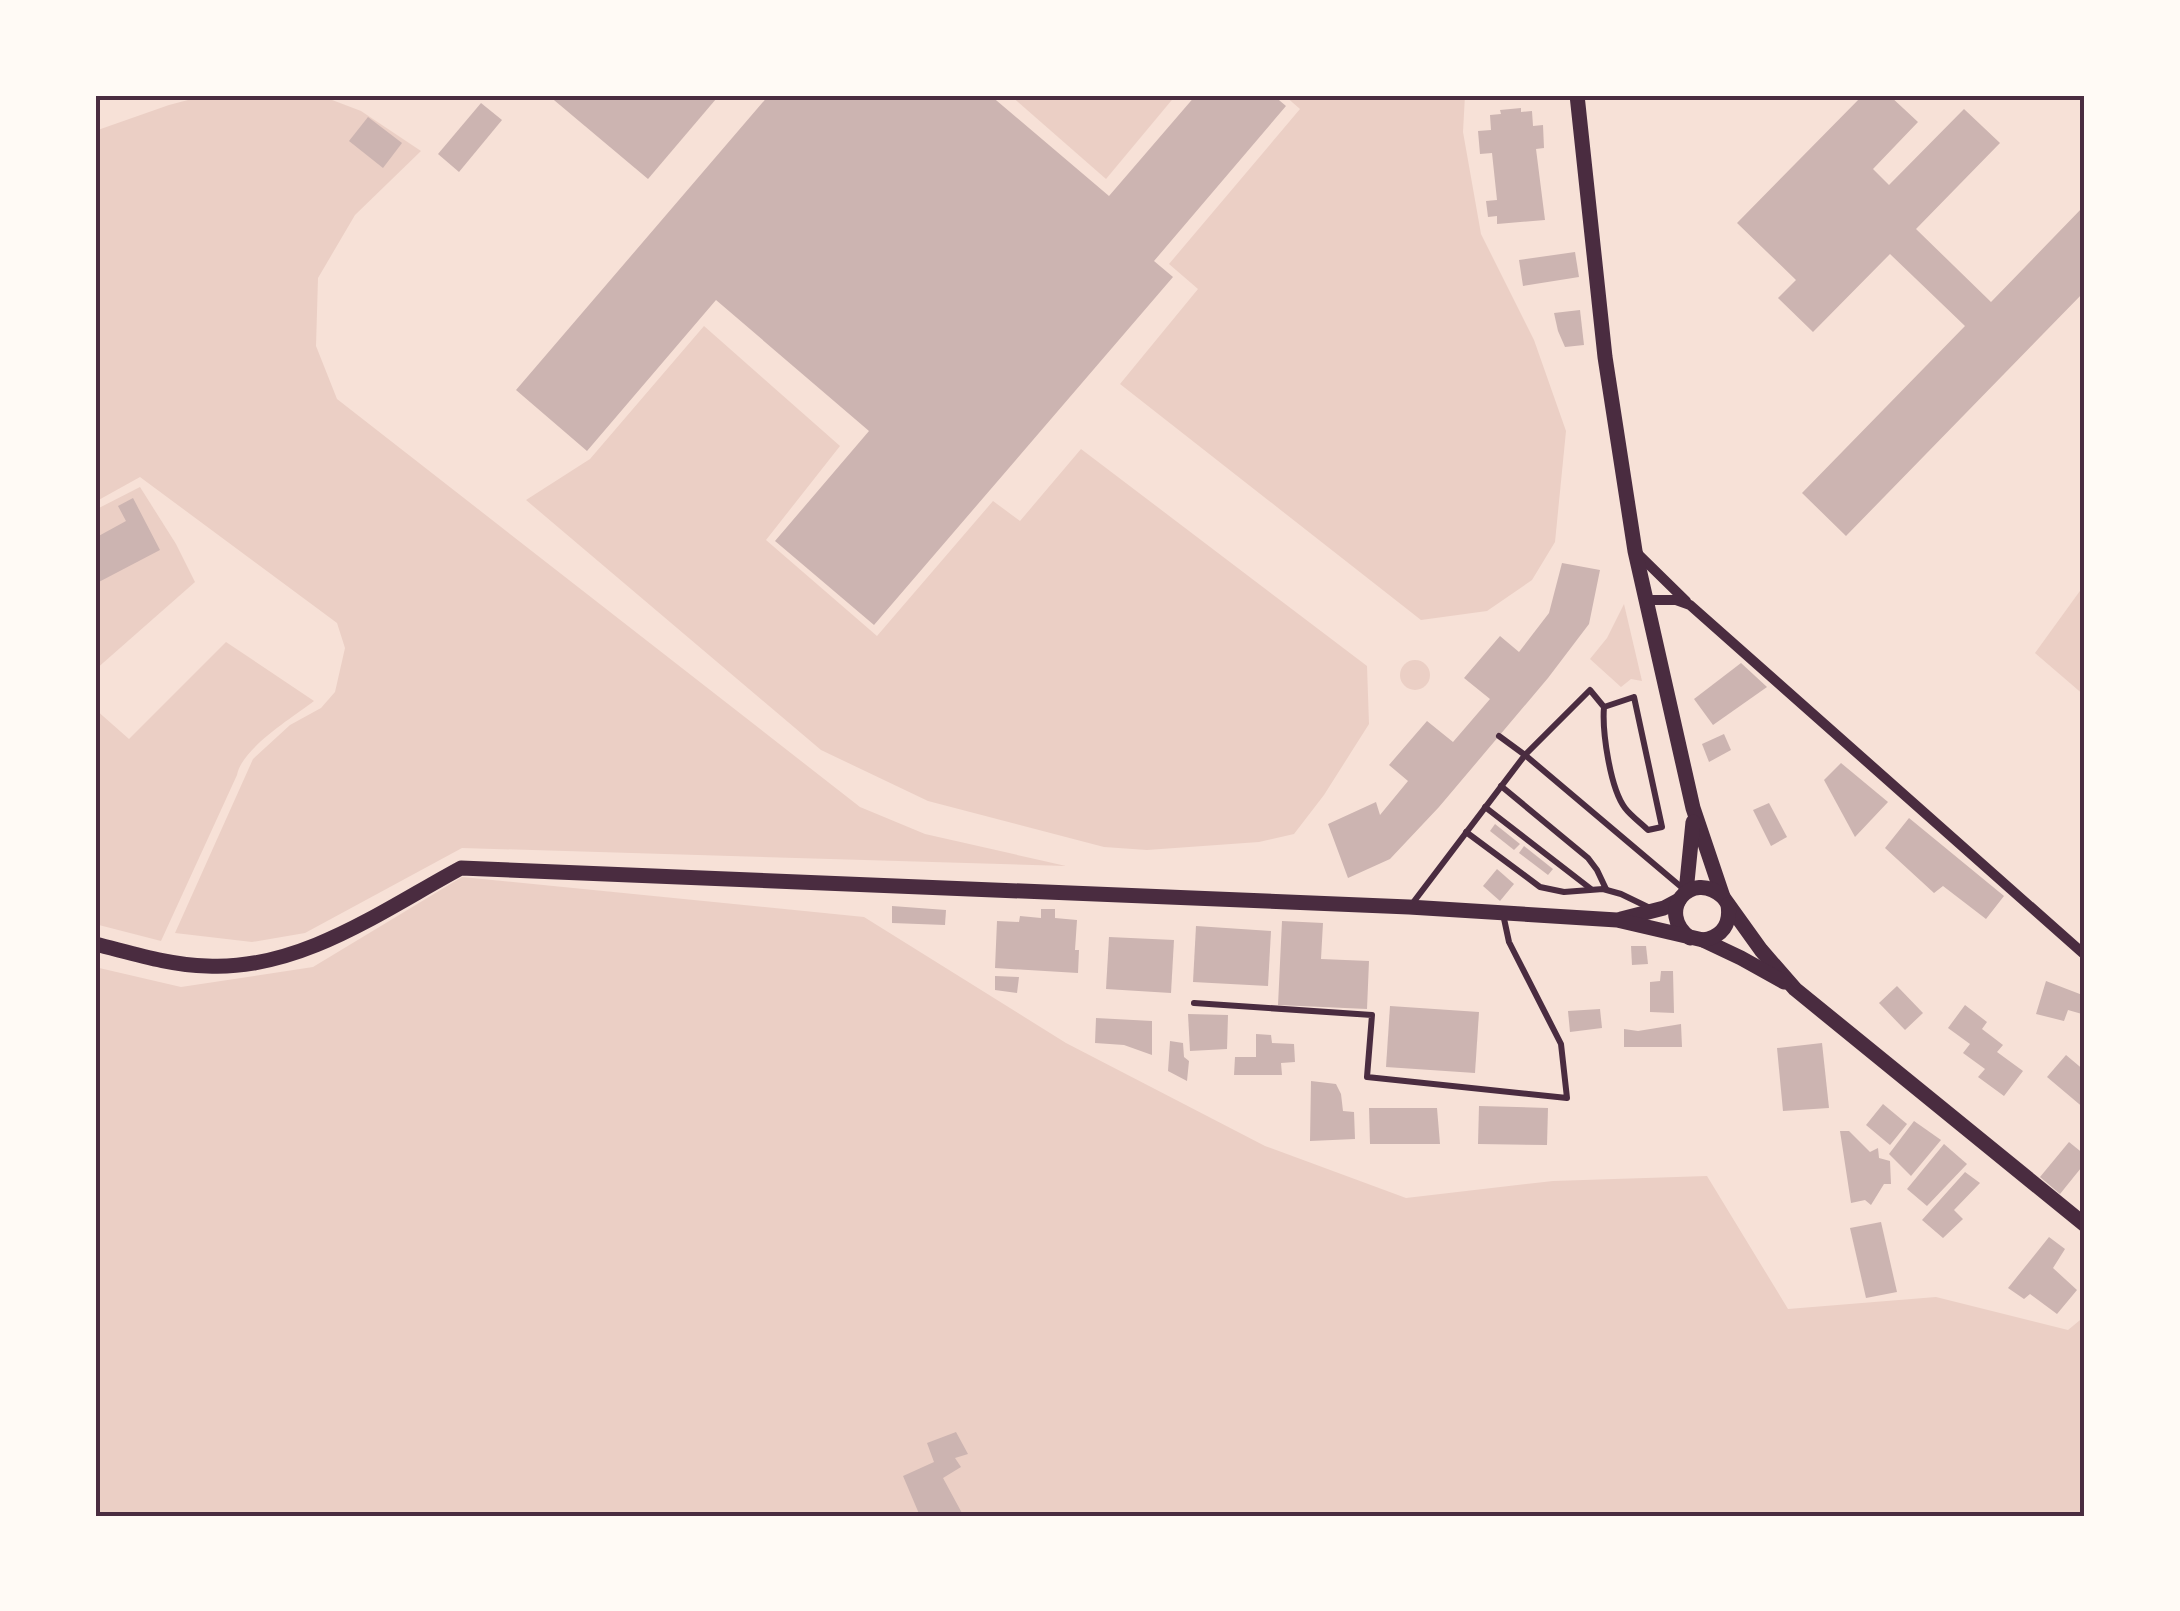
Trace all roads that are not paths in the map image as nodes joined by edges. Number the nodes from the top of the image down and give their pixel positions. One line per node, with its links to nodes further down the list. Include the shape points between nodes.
1 (1577, 95): 2 (street, via 1605,357)
2 (1635, 551): 3 (street); 4 (street)
3 (1644, 600): 4 (street); 10 (street)
4 (1690, 605): 22 (street)
5 (1604, 707): 5 (lane, via 1616,792 1648,830 1662,827 1634,697); 7 (lane, via 1590,690)
6 (1499, 736): 7 (lane)
7 (1524, 755): 8 (lane); 14 (lane)
8 (1502, 786): 9 (lane); 13 (lane, via 1588,858)
9 (1485, 807): 11 (lane); 12 (lane)
10 (1693, 808): 14 (street); 15 (street)
11 (1466, 832): 12 (lane, via 1540,887); 16 (lane)
12 (1592, 889): 13 (lane)
13 (1606, 890): 17 (lane)
14 (1683, 896): 15 (street, via 1706,887); 17 (street); 20 (street, via 1676,921)
15 (1726, 901): 20 (street, via 1724,930); 23 (street)
16 (1409, 907): 18 (street); 21 (street, via 460,868 278,960 176,964)
17 (1654, 910): 19 (street)
18 (1503, 913): 19 (street); 24 (lane, via 1509,942 1561,1044 1566,1098 1367,1077 1372,1015)
19 (1617, 920): 20 (street)
20 (1697, 939): 23 (street)
21 (95, 944)
22 (2085, 955)
23 (1795, 988): 25 (street)
24 (1194, 1003)
25 (2085, 1225)

